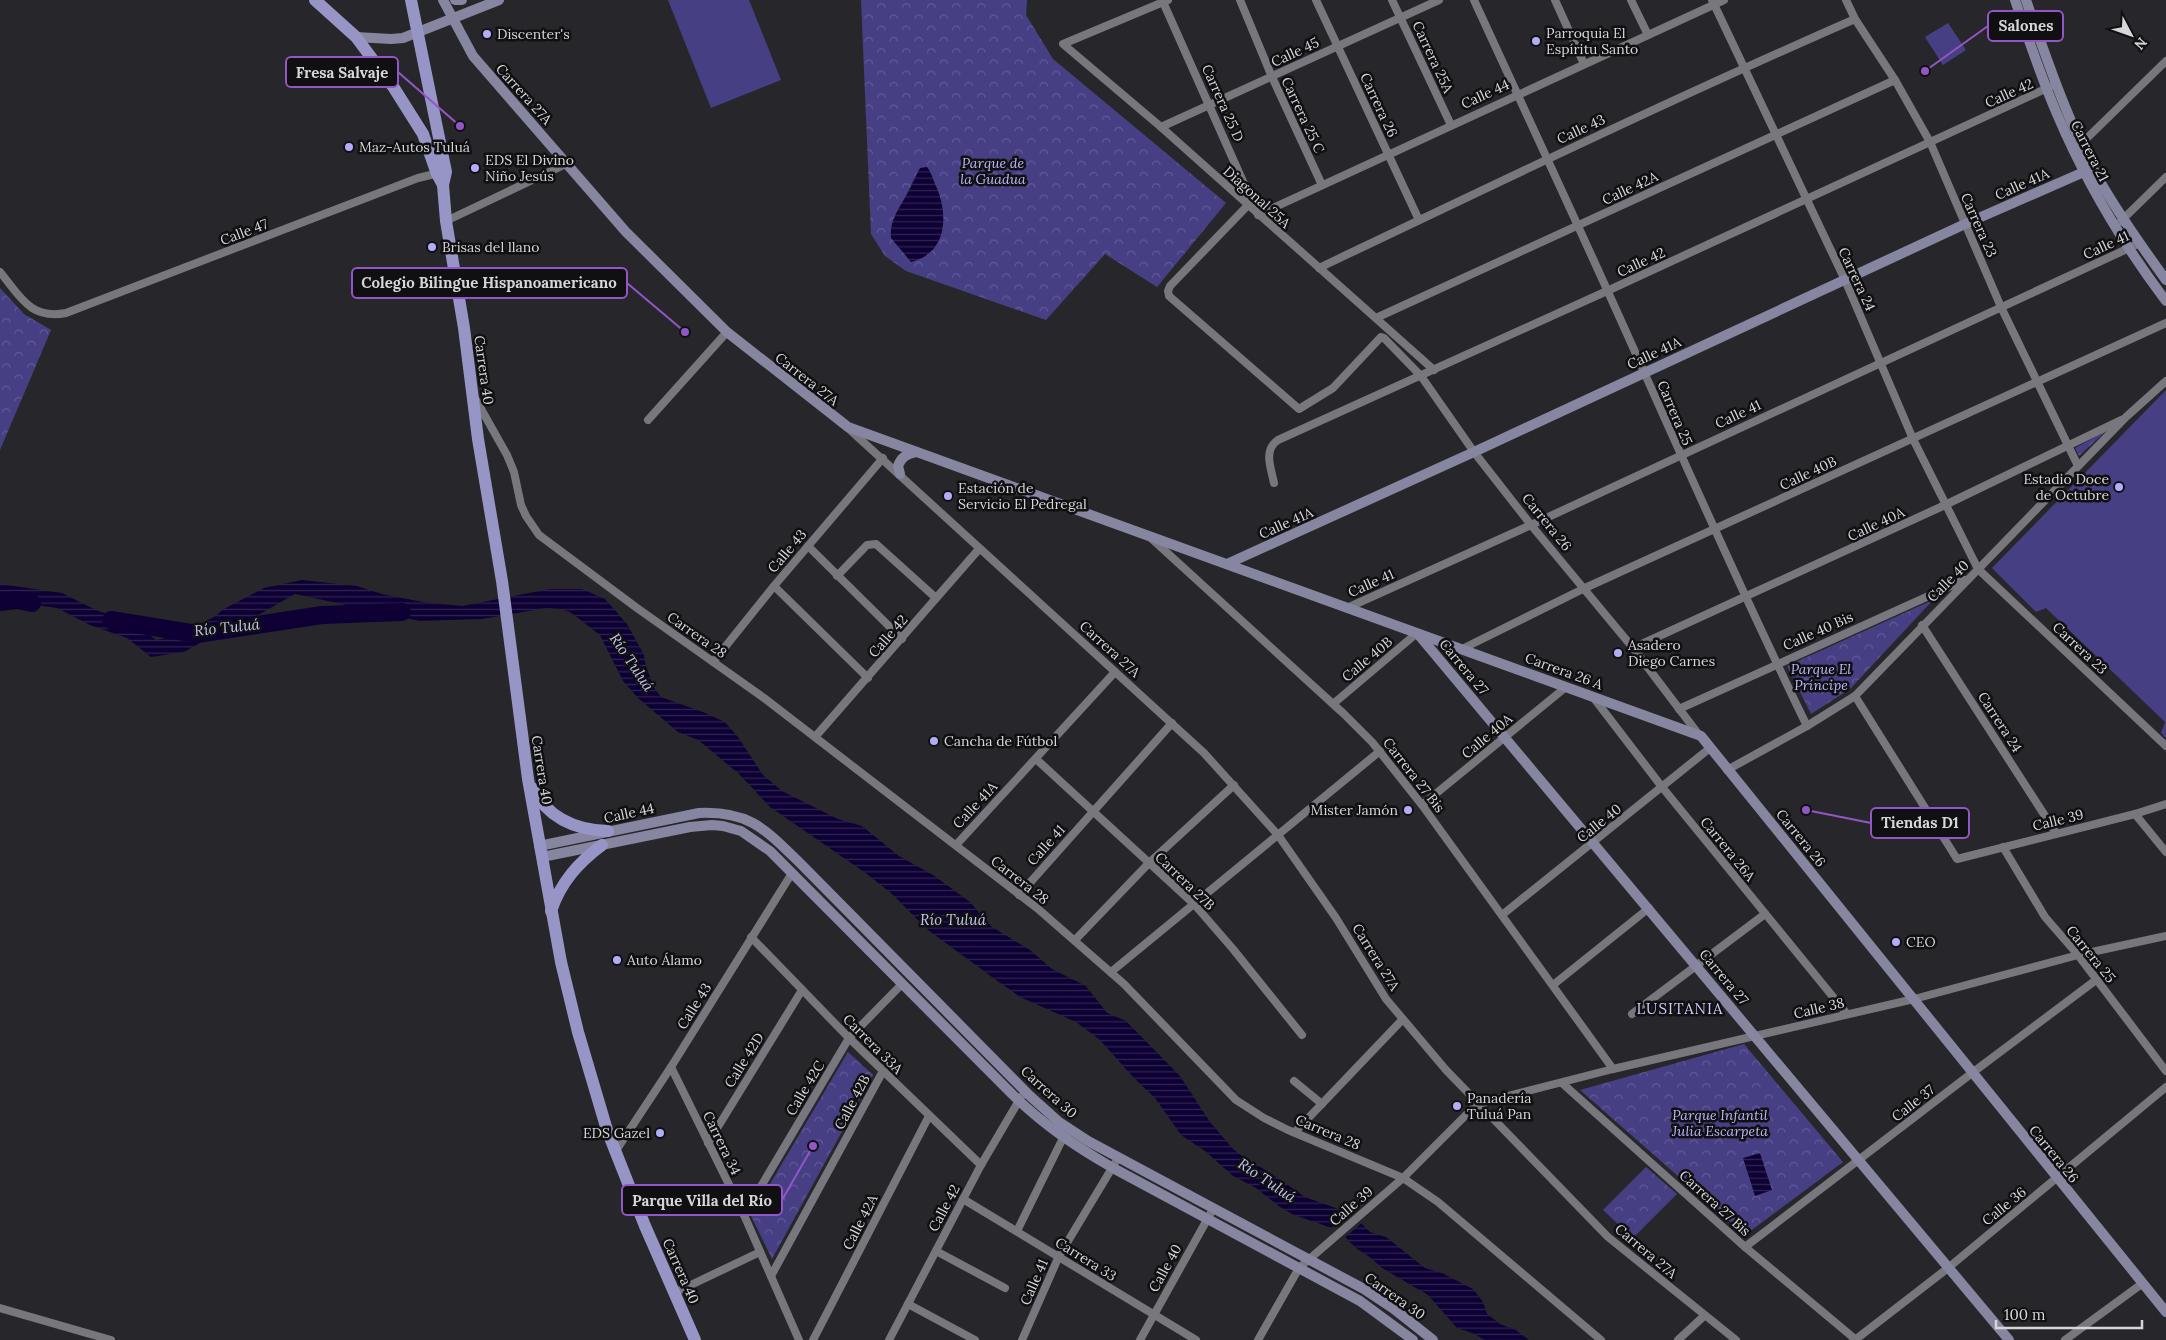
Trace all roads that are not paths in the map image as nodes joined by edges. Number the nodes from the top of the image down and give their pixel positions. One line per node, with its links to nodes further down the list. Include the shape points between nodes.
1 (315, 0): 25 (main road, Carrera 40)
2 (411, 0): 23 (main road, Carrera 40)
3 (443, 0): 20 (street, Carrera 27A)
4 (455, 0): 5 (street)
5 (462, 0)
6 (499, 0): 20 (street)
7 (1240, 0): 30 (street, Carrera 25 C)
8 (1316, 0): 26 (street, Carrera 26)
9 (1392, 0): 21 (street, Carrera 25A)
10 (1439, 0): 21 (street, Calle 45)
11 (1474, 0): 33 (street, Carrera 25)
12 (1555, 0): 28 (street)
13 (1631, 0): 24 (street)
14 (1724, 0): 19 (street, Calle 44)
15 (1846, 0): 22 (street, Carrera 23)
16 (2015, 0): 32 (street, Carrera 21)
17 (2026, 0): 32 (street, Carrera 21)
18 (1165, 1): 34 (street, Carrera 25 D); 36 (street, Diagonal 25A, via 1063,44)
19 (1713, 2): 24 (street, Calle 44); 29 (street, Carrera 24)
20 (452, 18): 23 (street); 42 (street, Carrera 27A, via 473,56)
21 (1400, 18): 26 (street, Calle 45); 35 (street, Carrera 25A)
22 (1855, 19): 29 (street, Calle 43); 31 (street, Carrera 23)
23 (416, 32): 25 (street, via 391,39); 44 (main road, Carrera 40)
24 (1648, 35): 28 (street, Calle 44)
25 (356, 37): 44 (main road, Carrera 40, via 423,134)
26 (1336, 47): 30 (street, Calle 45); 40 (street, Carrera 26)
27 (2165, 62): 39 (street)
28 (1584, 64): 33 (street, Calle 44)
29 (1744, 68): 37 (street, Carrera 24); 41 (street, Calle 43)
30 (1272, 77): 34 (street, Calle 45); 46 (street, Carrera 25 C)
31 (1895, 80): 37 (street, Calle 42A); 38 (street, Carrera 23)
32 (2051, 87): 38 (street, Calle 42); 39 (street, Carrera 21); 43 (street, Carrera 21)
33 (1518, 94): 35 (street, Calle 44); 41 (street, Carrera 25)
34 (1210, 105): 36 (street, Calle 45); 48 (street, Carrera 25 D)
35 (1451, 125): 40 (street, Calle 44)
36 (1161, 127): 48 (street, Diagonal 25A)
37 (1775, 135): 47 (street, Carrera 24); 54 (street, Calle 42A)
38 (1930, 142): 47 (street, Calle 42); 53 (street, Carrera 23)
39 (2082, 143): 43 (street, Carrera 21)
40 (1387, 155): 46 (street, Calle 44); 50 (street, Carrera 26)
41 (1547, 159): 50 (street, Calle 43); 54 (street, Carrera 25)
42 (568, 163): 51 (street); 66 (street, Carrera 27A, via 626,232)
43 (2089, 170): 52 (street, Carrera 21); 53 (street, Calle 41A)
44 (442, 177): 51 (main road, Carrera 40); 58 (street, Calle 47, via 418,178 76,310 51,315 40,313 29,307)
45 (2166, 177): 52 (street, Calle 41)
46 (1322, 185): 49 (street, Calle 44)
47 (1805, 199): 59 (street, Carrera 24); 61 (street, Calle 42)
48 (1249, 203): 49 (street, Diagonal 25A); 70 (street, Carrera 26, via 1170,286 1169,296 1299,409 1333,388 1381,337)
49 (1258, 215): 57 (street, Diagonal 25A)
50 (1418, 220): 57 (street, Calle 43)
51 (446, 221): 73 (main road, Carrera 40)
52 (2120, 222): 55 (street, Carrera 21); 56 (street, Carrera 21)
53 (1965, 224): 59 (street, Calle 41A); 63 (street, Carrera 23)
54 (1577, 226): 61 (street, Carrera 25); 64 (street, Calle 42A)
55 (2140, 243): 56 (street, Calle 41); 60 (street, Carrera 21)
56 (2131, 249): 62 (street, Carrera 21); 63 (street, Calle 41)
57 (1319, 268): 64 (street, Diagonal 25A)
58 (0, 272)
59 (1845, 280): 67 (street, Carrera 24); 69 (street, Calle 41A)
60 (2166, 280)
61 (1607, 291): 68 (street, Calle 42); 69 (street, Carrera 25)
62 (2166, 301)
63 (2001, 307): 67 (street, Calle 41); 72 (street, Carrera 23)
64 (1376, 318): 68 (street, Diagonal 25A)
65 (2166, 323): 72 (street, Calle 40B)
66 (727, 332): 75 (street); 76 (street, Carrera 27A)
67 (1881, 363): 77 (street, Carrera 24); 81 (street, Calle 41)
68 (1434, 370): 70 (street, Calle 42)
69 (1644, 373): 80 (street, Calle 41A); 81 (street, Carrera 25)
70 (1421, 376): 80 (street, Carrera 26); 85 (street, Calle 42, via 1273,443 1268,453)
71 (2166, 381): 74 (street, Calle 40)
72 (2036, 382): 77 (street, Calle 40B); 78 (street, Carrera 23)
73 (472, 395): 108 (street, Carrera 28, via 508,455 521,505 540,535); 127 (main road, Carrera 40, via 502,581)
74 (2126, 417): 78 (street, Calle 40A); 83 (street, Calle 40)
75 (648, 420)
76 (848, 427): 79 (street, Carrera 26 A); 82 (street, Carrera 27A)
77 (1913, 439): 86 (street, Carrera 24); 88 (street, Calle 40B)
78 (2068, 446): 83 (street, Carrera 23); 86 (street, Calle 40A)
79 (916, 452): 84 (street, via 901,460 898,466); 89 (street, Carrera 26 A)
80 (1474, 452): 87 (street, Carrera 26); 92 (street, Calle 41A)
81 (1679, 455): 87 (street, Calle 41); 88 (street, Carrera 25)
82 (883, 458): 84 (street, Carrera 27A); 90 (street, Calle 43)
83 (2078, 466): 93 (street, Calle 40)
84 (900, 474): 91 (street, Carrera 27A)
85 (1274, 483)
86 (1945, 505): 93 (street, Carrera 24); 100 (street, Calle 40A)
87 (1531, 525): 97 (street, Carrera 26); 102 (street, Calle 41)
88 (1714, 530): 97 (street, Calle 40B); 100 (street, Carrera 25)
89 (1149, 536): 92 (street, Carrera 26 A); 115 (street, Carrera 27 Bis)
90 (808, 546): 94 (street); 96 (street, Calle 43)
91 (979, 549): 99 (street, Calle 42); 110 (street, Carrera 27A)
92 (1227, 564): 102 (street, Carrera 26 A)
93 (1978, 569): 95 (street, Calle 40); 122 (street, Carrera 23)
94 (837, 576): 99 (street, via 867,545 876,544); 105 (street)
95 (1968, 578): 98 (street, Calle 40 Bis); 101 (street, Calle 40)
96 (774, 586): 108 (street, Calle 43); 111 (street)
97 (1585, 588): 106 (street, Carrera 26); 107 (street, Calle 40B)
98 (1931, 595): 101 (street); 109 (street, Calle 40 Bis)
99 (936, 598): 105 (street, Calle 42)
100 (1745, 598): 106 (street, Calle 40A); 109 (street, Carrera 25)
101 (1941, 606): 103 (street, Calle 40)
102 (1347, 608): 104 (street, Carrera 26 A)
103 (1922, 625): 114 (street, Calle 40); 139 (street, Carrera 24)
104 (1418, 633): 107 (street, Carrera 26 A); 115 (street, Calle 40B); 121 (street, Carrera 27)
105 (902, 639): 111 (street, Calle 42)
106 (1633, 648): 116 (street, Carrera 26)
107 (1462, 649): 112 (street, Carrera 26 A)
108 (713, 662): 120 (street, Carrera 28)
109 (1776, 663): 116 (street, Calle 40 Bis); 118 (street, Carrera 25)
110 (1115, 672): 117 (street, Carrera 27A); 125 (street, Calle 41A)
111 (868, 678): 120 (street, Calle 42)
112 (1566, 687): 113 (street, Carrera 26 A); 121 (street, Calle 40A)
113 (1593, 696): 119 (street, Carrera 26 A); 129 (street, Carrera 26A)
114 (1855, 696): 118 (street, Calle 40); 144 (street, Calle 39, via 1956,858)
115 (1333, 704): 124 (street, Carrera 27 Bis)
116 (1679, 708): 119 (street, Carrera 26)
117 (1172, 723): 128 (street, Carrera 27A); 132 (street, Calle 41)
118 (1807, 726): 126 (street, Calle 40)
119 (1701, 736): 123 (street, Carrera 26)
120 (815, 737): 143 (street, Carrera 28)
121 (1505, 737): 131 (street, Calle 40A); 141 (street, Carrera 27)
122 (2166, 746)
123 (1710, 748): 126 (street, Carrera 26); 129 (street, Calle 40)
124 (1380, 751): 131 (street, Carrera 27 Bis); 140 (street)
125 (1036, 759): 132 (street, Carrera 27B); 143 (street, Calle 41A)
126 (1727, 770): 166 (street, Carrera 26)
127 (528, 779): 137 (main road, via 542,804 566,823 582,829); 145 (main road, Carrera 40)
128 (1234, 785): 140 (street, Carrera 27A); 147 (street)
129 (1662, 787): 141 (street, Calle 40); 153 (street, Carrera 26A)
130 (2166, 804): 134 (street, Calle 39)
131 (1422, 805): 154 (street, Carrera 27 Bis)
132 (1093, 812): 147 (street, Carrera 27B); 149 (street, Calle 41)
133 (725, 813): 135 (street, Carrera 30); 137 (street, Calle 44, via 685,815)
134 (2134, 814): 139 (street, Calle 39); 146 (street)
135 (750, 822): 138 (street); 160 (street, Carrera 30, via 786,850)
136 (723, 826): 138 (street, Carrera 30); 142 (street, Calle 44, via 690,827)
137 (608, 831): 145 (street, Calle 44)
138 (744, 833): 148 (street, Carrera 30, via 760,843)
139 (2056, 833): 144 (street, Calle 39)
140 (1278, 835): 150 (street); 169 (street, Carrera 27A)
141 (1593, 844): 151 (street, Carrera 27); 154 (street, Calle 40)
142 (602, 845): 145 (street, Calle 44); 152 (main road, via 569,875)
143 (956, 845): 149 (street, Carrera 28)
144 (2003, 848): 158 (street, Carrera 25, via 2045,917)
145 (541, 851): 152 (main road, Carrera 40)
146 (2166, 852)
147 (1149, 863): 150 (street, Carrera 27B); 157 (street)
148 (792, 873): 156 (street, Calle 43); 162 (street, Carrera 30)
149 (1019, 895): 157 (street, Carrera 28)
150 (1194, 904): 161 (street); 170 (street, Carrera 27B)
151 (1649, 908): 159 (street, Carrera 27); 164 (street)
152 (551, 911): 189 (main road, Carrera 40, via 578,1032)
153 (1765, 914): 159 (street); 168 (street, Carrera 26A)
154 (1502, 916): 164 (street, Carrera 27 Bis)
155 (2166, 936): 158 (street, Calle 38)
156 (751, 938): 165 (street, Carrera 33A); 173 (street, Calle 43)
157 (1075, 940): 161 (street, Carrera 28)
158 (2078, 955): 163 (street, Carrera 25); 166 (street, Calle 38)
159 (1696, 966): 167 (street); 171 (street, Carrera 27)
160 (903, 968): 162 (street); 181 (street, Carrera 30)
161 (1112, 972): 186 (street, Carrera 28, via 1236,1100 1264,1118)
162 (898, 980): 172 (street, Calle 42C); 182 (street, Carrera 30)
163 (2096, 980): 176 (street, Carrera 25); 177 (street, Calle 37)
164 (1553, 985): 174 (street, Carrera 27 Bis)
165 (802, 990): 172 (street, Carrera 33A); 188 (street, Calle 42D)
166 (1914, 999): 168 (street, Calle 38); 177 (street, Carrera 26)
167 (1632, 1014)
168 (1847, 1014): 171 (street, Calle 38)
169 (1402, 1020): 183 (street); 184 (street, Carrera 27A)
170 (1302, 1035)
171 (1755, 1036): 174 (street, Calle 38); 191 (street, Carrera 27)
172 (849, 1038): 175 (street, Carrera 33A); 198 (street, Calle 42C)
173 (671, 1067): 188 (street, Carrera 34); 189 (street, Calle 43)
174 (1613, 1069): 179 (street, Calle 38)
175 (882, 1071): 185 (street, Carrera 33A); 207 (street, Calle 42B)
176 (2166, 1071)
177 (1972, 1073): 191 (street, Calle 37); 195 (street, Carrera 26)
178 (1294, 1081): 183 (street)
179 (1562, 1082): 184 (street, Calle 38); 200 (street, Carrera 27 Bis)
180 (2166, 1088): 195 (street, Calle 36)
181 (1026, 1092): 182 (street, Calle 42); 190 (street, Carrera 30, via 1059,1122)
182 (1018, 1100): 187 (street, Carrera 30); 192 (street, Calle 42)
183 (1322, 1104): 186 (street)
184 (1477, 1104): 194 (street, Calle 39); 215 (street, Carrera 27A, via 1608,1237)
185 (929, 1116): 192 (street, Carrera 33A); 219 (street, Calle 42A)
186 (1296, 1132): 194 (street, Carrera 28)
187 (1062, 1138): 193 (street, Carrera 30); 199 (street)
188 (708, 1143): 198 (street, Carrera 34)
189 (615, 1152): 210 (main road, Carrera 40)
190 (1118, 1158): 193 (street, Calle 41); 197 (street, Carrera 30)
191 (1858, 1162): 200 (street, Calle 37); 206 (street, Carrera 27)
192 (981, 1165): 196 (street, Calle 42)
193 (1113, 1168): 197 (street, Carrera 30); 203 (street, Calle 41)
194 (1403, 1178): 204 (street, Calle 39); 228 (street, Carrera 28, via 1438,1202)
195 (2057, 1179): 206 (street, Calle 36); 208 (street, Carrera 26)
196 (963, 1199): 199 (street, Carrera 33); 201 (street, Calle 42)
197 (1210, 1214): 204 (street, Carrera 30); 205 (street, Carrera 30); 214 (street, Calle 40)
198 (744, 1216): 202 (street, Carrera 34)
199 (1017, 1231): 203 (street, Carrera 33)
200 (1746, 1247): 231 (street, Carrera 27 Bis)
201 (936, 1251): 209 (street); 211 (street, Calle 42)
202 (760, 1252): 207 (street, Carrera 34); 210 (street)
203 (1059, 1256): 214 (street, Carrera 33); 222 (street, Calle 41)
204 (1307, 1260): 205 (street, Calle 39); 227 (street, Carrera 30, via 1380,1300)
205 (1299, 1268): 225 (street, Calle 39); 226 (street, Carrera 30, via 1360,1301)
206 (1948, 1268): 231 (street, Calle 36); 232 (street, Carrera 27)
207 (772, 1276): 218 (street, Carrera 34)
208 (2143, 1283): 213 (street, Carrera 26); 233 (street)
209 (1006, 1288)
210 (674, 1293): 217 (main road, Carrera 40)
211 (908, 1304): 220 (street, Calle 42); 221 (street)
212 (0, 1308): 216 (street)
213 (2166, 1312)
214 (1154, 1315): 223 (street, Calle 40); 224 (street, Carrera 33)
215 (1704, 1316): 229 (street); 230 (street, Carrera 27A)
216 (111, 1340)
217 (695, 1340)
218 (799, 1340)
219 (813, 1340)
220 (889, 1340)
221 (975, 1340)
222 (1022, 1340)
223 (1140, 1340)
224 (1196, 1340)
225 (1258, 1340)
226 (1413, 1340)
227 (1433, 1340)
228 (1601, 1340)
229 (1678, 1340)
230 (1736, 1340)
231 (1855, 1340)
232 (2009, 1340)
233 (2065, 1340)

